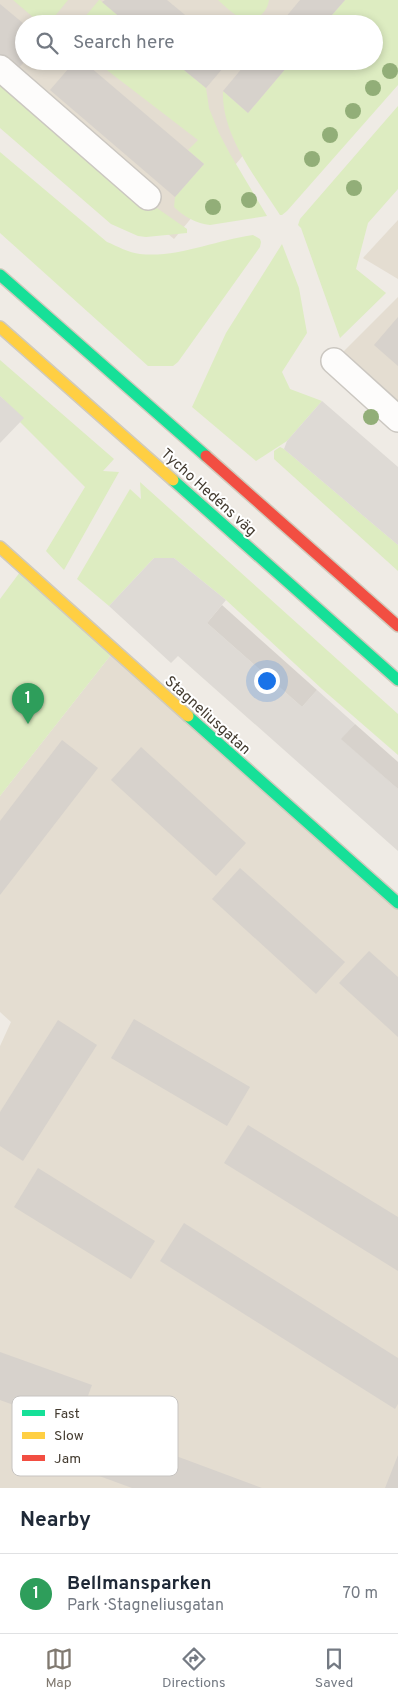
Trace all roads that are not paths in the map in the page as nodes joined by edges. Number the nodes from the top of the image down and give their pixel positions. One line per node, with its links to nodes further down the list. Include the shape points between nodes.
1 (0, 68): 2 (street)
2 (148, 197)
3 (0, 275): 8 (main road, Tycho Hedéns väg)
4 (0, 327): 9 (main road, Tycho Hedéns väg)
5 (334, 362): 6 (street)
6 (398, 419)
7 (0, 547): 10 (main road, Stagneliusgatan)
8 (398, 626)
9 (398, 680)
10 (398, 903)

